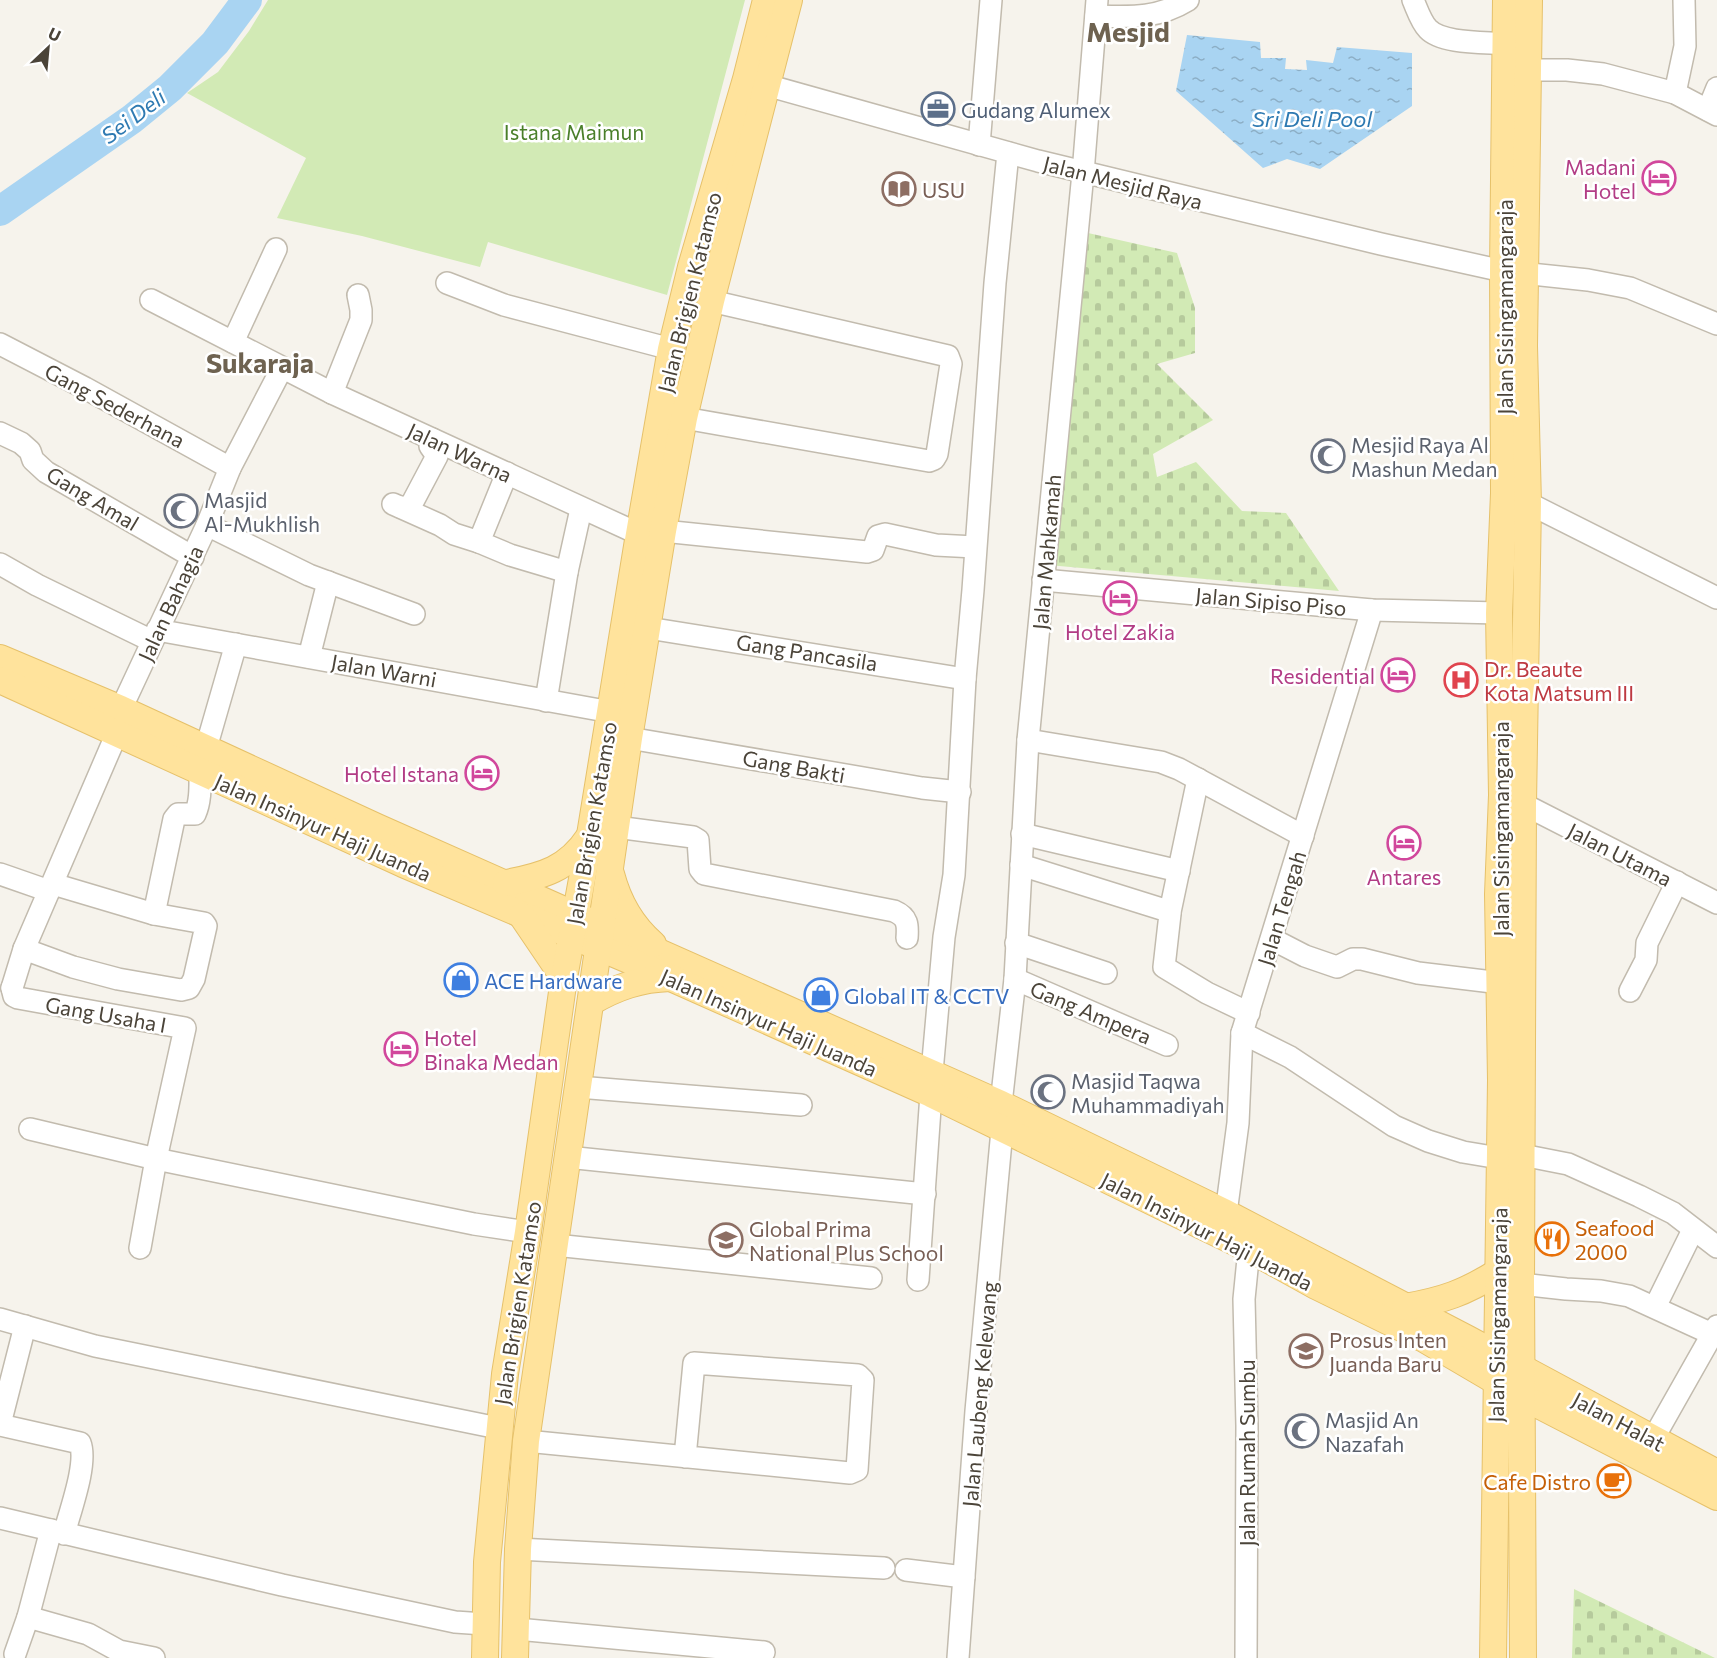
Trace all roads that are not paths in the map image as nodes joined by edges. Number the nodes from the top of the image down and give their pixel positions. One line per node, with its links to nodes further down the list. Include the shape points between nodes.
1 (766, 0): 12 (main road, Jalan Brigjen Katamso)
2 (789, 0): 12 (main road, Jalan Brigjen Katamso)
3 (991, 0): 16 (street)
4 (1188, 0): 9 (street, via 1153,16)
5 (1413, 0): 10 (street, via 1430,32 1445,39)
6 (1506, 0): 10 (main road, Jalan Sisingamangaraja)
7 (1529, 0): 11 (main road, Jalan Sisingamangaraja)
8 (1684, 0): 14 (street, via 1685,46)
9 (1096, 8): 18 (street, Jalan Mahkamah)
10 (1506, 44): 20 (main road, Jalan Sisingamangaraja)
11 (1529, 70): 14 (street, via 1603,74); 20 (main road, Jalan Sisingamangaraja)
12 (756, 83): 16 (street, Jalan Mesjid Raya); 24 (main road, Jalan Brigjen Katamso); 28 (main road, Jalan Brigjen Katamso, via 691,267)
13 (1717, 88): 15 (street)
14 (1675, 93): 15 (street)
15 (1712, 113)
16 (979, 145): 17 (street, Jalan Mesjid Raya)
17 (1008, 153): 18 (street, Jalan Mesjid Raya); 41 (street)
18 (1083, 173): 20 (street, Jalan Mesjid Raya); 46 (street, Jalan Mahkamah)
19 (276, 249): 26 (street)
20 (1514, 273): 25 (street, Jalan Mesjid Raya, via 1630,288); 36 (main road, Jalan Sisingamangaraja, via 1524,346); 50 (main road, Jalan Sisingamangaraja)
21 (447, 283): 28 (street, via 504,305)
22 (358, 295): 30 (street, via 361,320)
23 (151, 300): 26 (street, Jalan Warna)
24 (711, 301): 31 (main road, Jalan Brigjen Katamso); 31 (street, via 948,356 951,364 937,454 929,461)
25 (1717, 324)
26 (233, 342): 29 (street, Jalan Warna)
27 (0, 344): 34 (street, Gang Sederhana)
28 (671, 349): 39 (main road, Jalan Brigjen Katamso)
29 (282, 368): 30 (street, Jalan Warna); 34 (street, Jalan Bahagia)
30 (332, 393): 33 (street, Jalan Warna)
31 (684, 418): 39 (main road, Jalan Brigjen Katamso)
32 (0, 433): 42 (street, Gang Amal, via 21,443 46,472)
33 (432, 439): 35 (street, Jalan Warna); 40 (street, via 430,446 436,456 409,509 397,506)
34 (230, 468): 38 (street, Jalan Bahagia)
35 (507, 473): 37 (street, Jalan Warna); 40 (street)
36 (1528, 504): 48 (street); 67 (main road, Jalan Sisingamangaraja)
37 (581, 509): 39 (street, Jalan Warna); 44 (street)
38 (207, 525): 42 (street, Jalan Bahagia); 47 (street)
39 (651, 532): 41 (street, Jalan Warna, via 867,552 873,550 878,536 885,534 936,545); 45 (main road, Jalan Brigjen Katamso)
40 (479, 542): 44 (street)
41 (975, 547): 57 (street)
42 (193, 557): 53 (street, Jalan Bahagia)
43 (0, 564): 53 (street, Jalan Warni, via 37,585)
44 (567, 572): 59 (street)
45 (645, 572): 52 (main road, Jalan Brigjen Katamso); 60 (main road, Jalan Brigjen Katamso)
46 (1043, 580): 49 (street, Jalan Sipiso Piso); 63 (street, Jalan Mahkamah)
47 (328, 582): 51 (street); 55 (street)
48 (1717, 598)
49 (1372, 610): 50 (street, Jalan Sipiso Piso); 71 (street, Jalan Tengah)
50 (1499, 613): 94 (main road, Jalan Sisingamangaraja)
51 (414, 614)
52 (648, 628): 57 (street, Gang Pancasila); 62 (main road, Jalan Brigjen Katamso)
53 (154, 635): 54 (street, Jalan Warni); 61 (street, Jalan Bahagia)
54 (236, 644): 55 (street, Jalan Warni); 64 (street)
55 (309, 657): 59 (street, Jalan Warni)
56 (0, 658): 61 (main road, Jalan Insinyur Haji Juanda)
57 (965, 679): 66 (street)
58 (0, 680): 61 (main road, Jalan Insinyur Haji Juanda)
59 (546, 701): 60 (street, Jalan Warni)
60 (611, 712): 70 (main road, Jalan Brigjen Katamso)
61 (119, 721): 64 (main road, Jalan Insinyur Haji Juanda); 78 (street, Jalan Bahagia)
62 (629, 738): 66 (street, Gang Bakti); 68 (main road, Jalan Brigjen Katamso)
63 (1028, 740): 65 (street, via 1161,762); 69 (street, Jalan Mahkamah)
64 (203, 760): 77 (main road, Jalan Insinyur Haji Juanda, via 377,827); 81 (street, via 195,814 178,814 174,819); 82 (main road, Jalan Insinyur Haji Juanda)
65 (1198, 779): 71 (street); 74 (street)
66 (960, 792): 101 (street)
67 (1523, 804): 76 (street, Jalan Utama); 107 (main road, Jalan Sisingamangaraja)
68 (616, 827): 73 (main road, Jalan Brigjen Katamso); 85 (street, via 693,837 698,840 700,869 704,874 902,914 908,924)
69 (1022, 834): 72 (street, Jalan Mahkamah); 74 (street)
70 (590, 835): 77 (main road, via 562,866); 83 (main road, Jalan Brigjen Katamso)
71 (1303, 836): 86 (street, Jalan Tengah)
72 (1020, 865): 80 (street); 87 (street, Jalan Mahkamah)
73 (610, 870): 84 (main road, Jalan Brigjen Katamso); 89 (main road, via 623,907)
74 (1179, 872): 80 (street)
75 (0, 874): 78 (street)
76 (1677, 882): 79 (street, Jalan Utama); 96 (street, via 1647,943 1646,960)
77 (506, 883): 83 (main road, Jalan Insinyur Haji Juanda)
78 (51, 888): 81 (street); 88 (street, Jalan Bahagia)
79 (1717, 903)
80 (1170, 912): 98 (street, via 1164,967)
81 (154, 914): 88 (street, via 205,925 194,979 187,990 118,979)
82 (522, 916): 83 (main road, Jalan Insinyur Haji Juanda); 91 (main road)
83 (573, 926): 84 (main road, Jalan Insinyur Haji Juanda); 91 (main road, Jalan Brigjen Katamso)
84 (600, 937): 89 (main road, Jalan Insinyur Haji Juanda); 92 (main road, Jalan Insinyur Haji Juanda); 97 (main road, Jalan Brigjen Katamso)
85 (907, 938)
86 (1272, 939): 94 (street, via 1337,967 1362,959 1418,973); 98 (street, Jalan Tengah)
87 (1016, 943): 90 (street); 93 (street, Jalan Mahkamah)
88 (24, 949): 95 (street, Jalan Bahagia)
89 (661, 951): 101 (main road, Jalan Insinyur Haji Juanda)
90 (1106, 973)
91 (564, 978): 113 (main road, Jalan Brigjen Katamso)
92 (671, 978): 97 (main road, via 629,983); 101 (main road, Jalan Insinyur Haji Juanda)
93 (1015, 979): 100 (street, Gang Ampera); 103 (street, Jalan Mahkamah)
94 (1501, 983): 107 (main road, Jalan Sisingamangaraja, via 1502,1080)
95 (6, 987): 109 (street, Gang Usaha I, via 18,998 185,1028)
96 (1630, 991)
97 (591, 1002): 102 (main road, Jalan Brigjen Katamso)
98 (1249, 1013): 99 (street, Jalan Tengah)
99 (1242, 1033): 107 (street, via 1290,1057 1394,1125 1428,1141 1463,1152); 111 (street, Jalan Tengah, via 1238,1123)
100 (1167, 1045)
101 (931, 1083): 103 (main road, Jalan Insinyur Haji Juanda); 106 (main road, Jalan Insinyur Haji Juanda); 110 (street)
102 (578, 1087): 104 (street); 108 (main road, Jalan Brigjen Katamso)
103 (1001, 1104): 111 (main road, Jalan Insinyur Haji Juanda)
104 (801, 1105)
105 (30, 1129): 109 (street)
106 (1002, 1130): 117 (main road, Jalan Insinyur Haji Juanda); 143 (street, Jalan Laubeng Kelewang)
107 (1510, 1156): 112 (street, via 1568,1164 1673,1213); 118 (main road, Jalan Sisingamangaraja); 121 (main road, Jalan Sisingamangaraja)
108 (567, 1157): 110 (street); 114 (main road, Jalan Brigjen Katamso)
109 (156, 1159): 113 (street); 116 (street)
110 (925, 1194): 120 (street)
111 (1226, 1213): 122 (main road, Jalan Insinyur Haji Juanda)
112 (1693, 1230): 115 (street); 123 (street)
113 (528, 1232): 132 (main road, Jalan Brigjen Katamso)
114 (555, 1245): 119 (street); 134 (main road, Jalan Brigjen Katamso)
115 (1717, 1246)
116 (140, 1248)
117 (1249, 1249): 129 (main road, Jalan Insinyur Haji Juanda); 153 (street, Jalan Rumah Sumbu, via 1244,1299)
118 (1498, 1272): 122 (main road, via 1470,1289 1438,1301); 127 (main road, Jalan Sisingamangaraja)
119 (871, 1278)
120 (918, 1280)
121 (1521, 1284): 123 (street, via 1601,1291 1629,1296); 128 (main road, Jalan Sisingamangaraja)
122 (1405, 1306): 127 (main road, Jalan Insinyur Haji Juanda)
123 (1655, 1307): 126 (street)
124 (0, 1319): 125 (street)
125 (25, 1326): 131 (street); 132 (street, via 128,1353)
126 (1715, 1330): 133 (street)
127 (1497, 1355): 128 (main road, Jalan Insinyur Haji Juanda); 129 (main road, Jalan Sisingamangaraja)
128 (1522, 1368): 130 (main road, Jalan Sisingamangaraja); 133 (main road, Jalan Halat)
129 (1496, 1380): 130 (main road, Jalan Insinyur Haji Juanda); 154 (main road, Jalan Sisingamangaraja)
130 (1521, 1396): 137 (main road, Jalan Halat); 155 (main road, Jalan Sisingamangaraja)
131 (0, 1424): 139 (street, via 80,1443 82,1465)
132 (498, 1428): 145 (main road, Jalan Brigjen Katamso)
133 (1653, 1440): 136 (main road, Jalan Halat)
134 (526, 1441): 135 (street); 140 (main road, Jalan Brigjen Katamso)
135 (685, 1457): 135 (street, via 694,1363 858,1375 863,1380 854,1472)
136 (1717, 1473)
137 (1717, 1497)
138 (0, 1518): 139 (street)
139 (57, 1532): 144 (street); 145 (street, via 282,1585 455,1622)
140 (518, 1549): 141 (street); 146 (main road, Jalan Brigjen Katamso)
141 (884, 1569)
142 (906, 1570): 143 (street)
143 (964, 1576): 152 (street, Jalan Laubeng Kelewang)
144 (28, 1617): 148 (street); 149 (street, via 88,1634 119,1651)
145 (484, 1624): 150 (main road, Jalan Brigjen Katamso)
146 (517, 1629): 147 (street); 151 (main road, Jalan Brigjen Katamso)
147 (764, 1652)
148 (10, 1654)
149 (154, 1658)
150 (485, 1658)
151 (515, 1658)
152 (958, 1658)
153 (1246, 1658)
154 (1493, 1658)
155 (1523, 1658)

